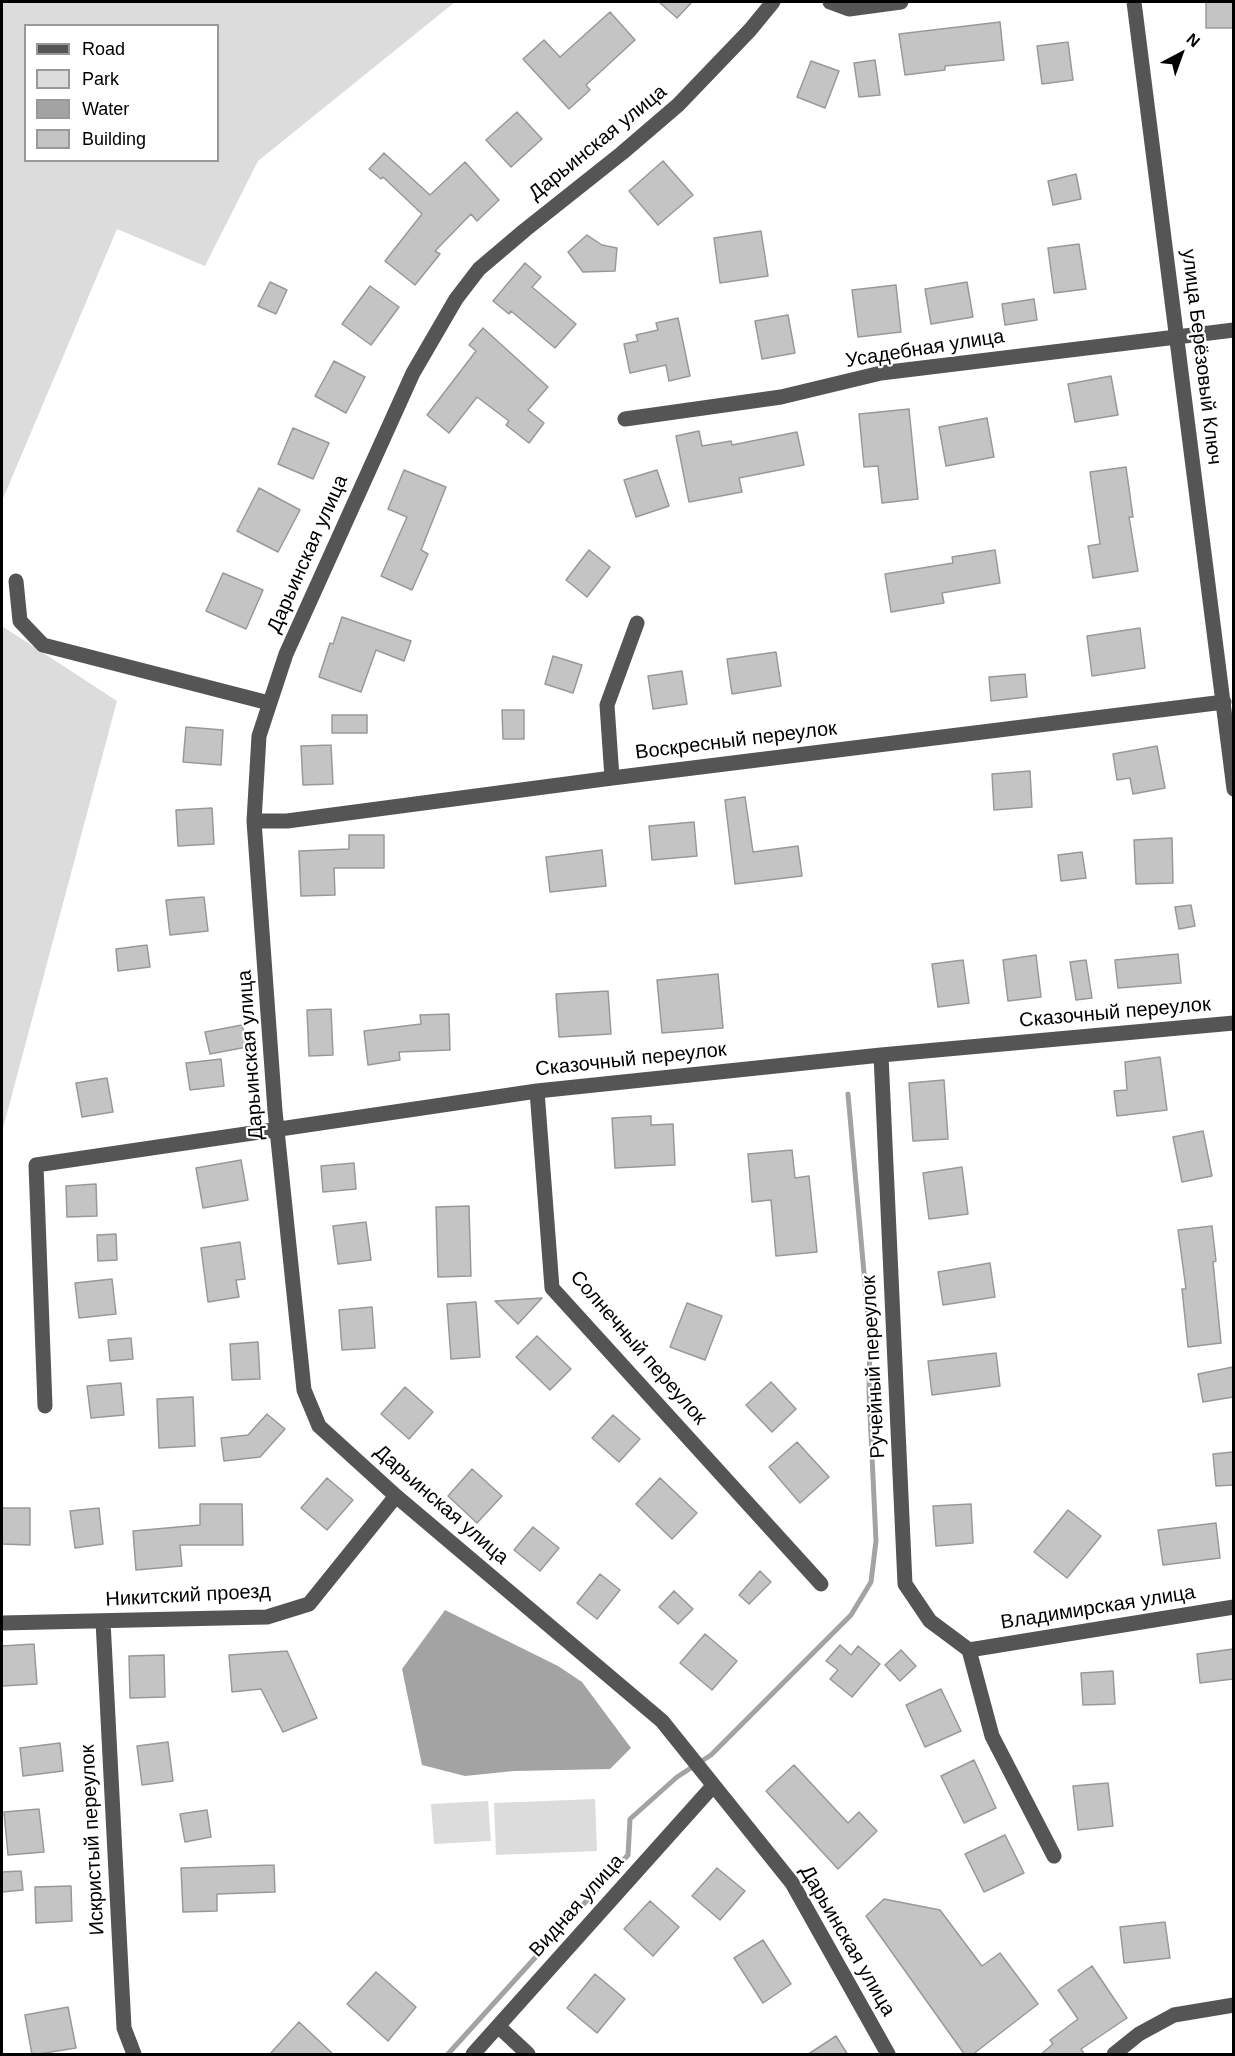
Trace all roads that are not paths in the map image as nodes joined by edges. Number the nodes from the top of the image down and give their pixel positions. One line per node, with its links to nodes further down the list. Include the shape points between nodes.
1 (773, 2): 11 (street, Дарьинская улица, via 678,105 479,269 456,299 412,373 286,654)
2 (830, 2): 3 (street, via 849,9)
3 (901, 2)
4 (1134, 2): 6 (street, улица Берёзовый Ключ)
5 (1233, 330): 6 (street, Усадебная улица)
6 (1178, 336): 7 (street, Усадебная улица, via 881,373 781,397); 10 (street, улица Берёзовый Ключ)
7 (625, 419)
8 (16, 581): 11 (street, via 20,621 43,645)
9 (637, 623): 13 (street, via 607,705)
10 (1224, 702): 12 (street, улица Берёзовый Ключ); 13 (street, Воскресный переулок)
11 (269, 703): 15 (street, Дарьинская улица, via 259,736)
12 (1230, 728): 14 (street, улица Берёзовый Ключ)
13 (612, 778): 15 (street, Воскресный переулок, via 287,821)
14 (1233, 789)
15 (254, 821): 19 (street, Дарьинская улица)
16 (1233, 1023): 17 (street, Сказочный переулок)
17 (881, 1055): 18 (street, Сказочный переулок); 26 (street, Ручейный переулок, via 905,1584 930,1621)
18 (537, 1091): 19 (street, Сказочный переулок); 22 (street, Солнечный переулок, via 552,1288)
19 (277, 1129): 20 (street, Сказочный переулок, via 36,1165); 21 (street, Дарьинская улица, via 303,1390 319,1426)
20 (45, 1406)
21 (396, 1496): 24 (street, Никитский проезд, via 309,1604 267,1617); 27 (street, Дарьинская улица, via 662,1720)
22 (821, 1584)
23 (1233, 1607): 26 (street, Владимирская улица)
24 (103, 1621): 25 (street, Никитский проезд); 31 (street, Искристый переулок, via 124,2028)
25 (2, 1623)
26 (969, 1650): 28 (street, via 992,1736)
27 (713, 1786): 30 (street, Видная улица); 34 (street, Дарьинская улица, via 792,1883)
28 (1054, 1856)
29 (1233, 2005): 35 (street, via 1174,2015 1139,2034)
30 (498, 2026): 32 (street, Видная улица); 33 (street)
31 (134, 2055)
32 (473, 2055)
33 (528, 2055)
34 (888, 2055)
35 (1114, 2055)

